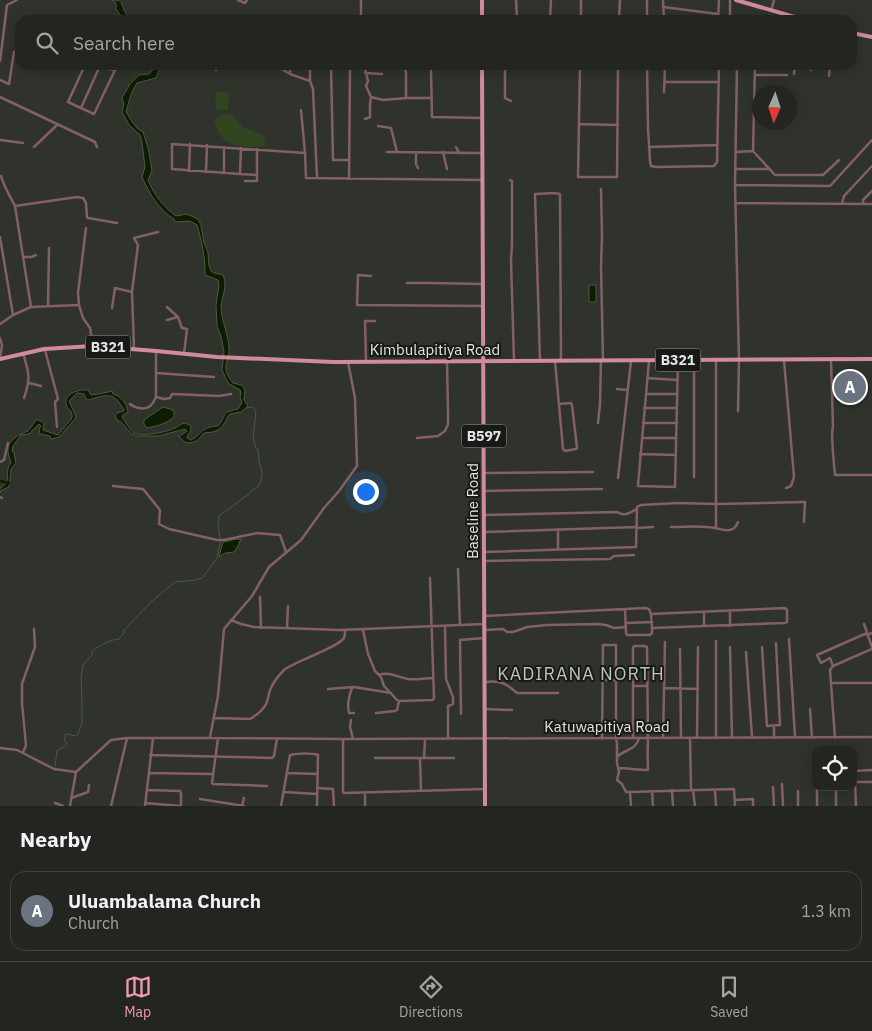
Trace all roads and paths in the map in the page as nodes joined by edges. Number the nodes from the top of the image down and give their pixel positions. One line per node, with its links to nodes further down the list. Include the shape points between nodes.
1 (17, 0): 32 (street, via 7,5)
2 (238, 0): 3 (street, via 245,3)
3 (247, 0)
4 (360, 0): 19 (street)
5 (482, 0): 20 (main road)
6 (516, 0): 21 (street)
7 (551, 0): 22 (street)
8 (581, 0): 23 (street)
9 (620, 0): 24 (street)
10 (647, 0): 25 (street)
11 (663, 0): 16 (street)
12 (719, 0): 18 (street)
13 (730, 0): 27 (street)
14 (736, 0): 17 (main road)
15 (774, 0): 17 (street)
16 (663, 7): 18 (street); 26 (street)
17 (771, 11): 28 (main road)
18 (718, 14)
19 (361, 15)
20 (482, 15)
21 (517, 15)
22 (551, 15)
23 (581, 15)
24 (619, 15)
25 (647, 15)
26 (664, 15)
27 (730, 15)
28 (786, 15)
29 (857, 34): 30 (main road)
30 (872, 37)
31 (15, 52): 62 (street, via 8,84)
32 (0, 61)
33 (83, 70): 72 (street, via 68,102)
34 (99, 70): 72 (street)
35 (115, 70): 72 (street, via 94,114)
36 (283, 70): 56 (street)
37 (290, 70): 56 (street)
38 (310, 70): 63 (street)
39 (331, 70): 102 (street, via 333,160)
40 (350, 70): 102 (street)
41 (365, 70): 55 (street)
42 (405, 70): 69 (street)
43 (432, 70): 70 (street)
44 (482, 70): 74 (main road, Baseline Road / B597)
45 (505, 70): 71 (street, via 505,98)
46 (580, 70): 77 (street)
47 (618, 70): 78 (street)
48 (647, 70): 90 (street)
49 (665, 70): 64 (street)
50 (719, 70): 65 (street)
51 (737, 70): 98 (street)
52 (755, 70): 59 (street)
53 (794, 70): 58 (street)
54 (830, 70): 61 (street)
55 (365, 73): 57 (street); 68 (street)
56 (290, 74): 63 (street)
57 (382, 74)
58 (794, 74)
59 (755, 75): 60 (street); 93 (street)
60 (787, 75)
61 (829, 76)
62 (0, 80)
63 (310, 81): 115 (street)
64 (665, 82): 65 (street); 66 (street)
65 (718, 82): 85 (street)
66 (664, 92)
67 (0, 97): 76 (street)
68 (371, 97): 69 (street, via 383,100); 75 (street, via 370,117)
69 (406, 98): 70 (street)
70 (432, 98): 74 (street, via 432,117)
71 (511, 101)
72 (81, 108)
73 (301, 110): 99 (street)
74 (482, 118): 101 (main road, Baseline Road / B597)
75 (365, 119)
76 (58, 124): 87 (street); 88 (street, via 95,142)
77 (579, 124): 78 (street); 78 (street, via 578,177 617,177)
78 (618, 124)
79 (378, 126): 95 (street, via 391,128)
80 (0, 140): 82 (street)
81 (872, 140): 120 (street, via 830,186)
82 (23, 143)
83 (190, 144): 84 (street); 109 (street); 109 (street, via 172,144 172,169)
84 (207, 145): 86 (street); 110 (street)
85 (717, 145): 90 (street); 90 (street, via 714,166 656,168 650,165)
86 (224, 146): 91 (street); 111 (street)
87 (34, 147)
88 (97, 147)
89 (456, 147): 100 (street)
90 (649, 147)
91 (241, 148): 92 (street); 112 (street)
92 (257, 149): 99 (street); 113 (street)
93 (753, 151): 98 (street); 108 (street)
94 (387, 152): 95 (street)
95 (397, 152): 96 (street)
96 (416, 152): 97 (street); 105 (street)
97 (443, 152): 100 (street); 106 (street)
98 (736, 152): 107 (street)
99 (305, 153): 115 (street, via 306,178)
100 (459, 153): 101 (street)
101 (483, 153): 117 (main road, Baseline Road / B597)
102 (349, 160): 116 (street)
103 (839, 160): 108 (street, via 823,174 775,175)
104 (872, 166): 124 (street, via 844,196)
105 (418, 168)
106 (447, 169)
107 (736, 169): 108 (street); 120 (street)
108 (770, 169)
109 (189, 171): 110 (street)
110 (206, 172): 111 (street)
111 (224, 173): 112 (street)
112 (240, 174): 113 (street)
113 (257, 175): 119 (street, via 257,180)
114 (1, 176): 127 (street)
115 (317, 178): 116 (street)
116 (349, 179): 117 (street)
117 (483, 180): 137 (main road, Baseline Road / B597)
118 (510, 180): 169 (street)
119 (245, 181)
120 (735, 185): 123 (street)
121 (601, 189): 161 (street)
122 (872, 191): 125 (street)
123 (736, 203): 124 (street); 165 (street)
124 (842, 204): 125 (street)
125 (863, 204): 126 (street)
126 (872, 204)
127 (14, 206): 128 (street, via 77,197 86,203 86,217); 134 (street)
128 (117, 223)
129 (86, 228): 139 (street)
130 (158, 232): 138 (street, via 134,238 138,245)
131 (0, 237): 145 (street)
132 (49, 248): 140 (street)
133 (36, 255): 134 (street)
134 (23, 257): 142 (street)
135 (371, 276): 141 (street, via 358,276 358,306)
136 (407, 283): 137 (street)
137 (483, 284): 141 (main road, Baseline Road / B597)
138 (132, 292): 144 (street, via 115,288); 153 (street)
139 (79, 305): 140 (street); 151 (street)
140 (48, 306): 142 (street)
141 (483, 306): 168 (main road, Baseline Road / B597)
142 (31, 307): 145 (street)
143 (167, 307): 146 (street)
144 (112, 308)
145 (13, 315): 149 (street)
146 (178, 317): 147 (street); 156 (street, via 182,328 187,329)
147 (167, 320)
148 (375, 321): 174 (street, via 365,322)
149 (0, 324)
150 (0, 338): 157 (street)
151 (94, 346): 152 (main road, Kimbulapitiya Road / B321); 153 (main road, Kimbulapitiya Road / B321)
152 (44, 349): 155 (main road, Kimbulapitiya Road / B321); 197 (street, via 58,399 54,402)
153 (134, 349): 154 (main road, Kimbulapitiya Road / B321)
154 (156, 351): 156 (main road, Kimbulapitiya Road / B321); 176 (street)
155 (23, 353): 157 (main road, Kimbulapitiya Road / B321); 180 (street)
156 (184, 354): 173 (main road, Kimbulapitiya Road / B321)
157 (0, 359)
158 (872, 359): 167 (main road, Kimbulapitiya Road / B321)
159 (540, 360): 160 (street, via 535,194 554,193 560,194); 169 (main road, Kimbulapitiya Road / B321); 170 (main road, Kimbulapitiya Road / B321)
160 (561, 360): 161 (main road, Kimbulapitiya Road / B321); 170 (main road, Kimbulapitiya Road / B321)
161 (602, 360): 171 (main road, Kimbulapitiya Road / B321); 195 (street)
162 (678, 360): 163 (main road, Kimbulapitiya Road / B321); 172 (main road, Kimbulapitiya Road / B321); 179 (street)
163 (694, 360): 164 (main road, Kimbulapitiya Road / B321); 208 (street)
164 (716, 360): 165 (main road, Kimbulapitiya Road / B321); 214 (street)
165 (739, 360): 166 (main road, Kimbulapitiya Road / B321); 193 (street)
166 (784, 360): 167 (main road, Kimbulapitiya Road / B321); 211 (street, via 794,477 793,484)
167 (831, 360): 207 (street, via 835,474)
168 (484, 361): 169 (main road, Kimbulapitiya Road / B321); 175 (main road, Kimbulapitiya Road / B321); 206 (main road, Baseline Road / B597)
169 (514, 361)
170 (555, 361): 190 (street)
171 (630, 361): 172 (main road, Kimbulapitiya Road / B321); 183 (street)
172 (649, 361): 178 (street)
173 (348, 362): 174 (main road, Kimbulapitiya Road / B321); 226 (street, via 356,398 357,466 301,540)
174 (366, 362): 175 (main road, Kimbulapitiya Road / B321)
175 (447, 362): 198 (street, via 448,424 438,436)
176 (156, 373): 177 (street); 187 (street)
177 (214, 377)
178 (647, 378): 179 (street); 185 (street)
179 (678, 380): 186 (street)
180 (29, 382): 181 (street); 188 (street)
181 (41, 386)
182 (617, 389): 183 (street)
183 (628, 390): 209 (street)
184 (231, 394): 187 (street)
185 (646, 394): 186 (street); 191 (street)
186 (677, 394): 192 (street)
187 (156, 397): 189 (street, via 146,408)
188 (24, 398)
189 (130, 404)
190 (559, 404): 190 (street, via 563,449 574,450 577,448 572,405)
191 (644, 408): 192 (street); 196 (street)
192 (677, 408): 194 (street)
193 (738, 412)
194 (677, 422): 196 (street); 200 (street)
195 (598, 423)
196 (643, 423): 199 (street)
197 (57, 427)
198 (417, 438)
199 (642, 438): 200 (street); 202 (street)
200 (676, 438): 203 (street)
201 (8, 443): 204 (street, via 4,460)
202 (640, 454): 203 (street); 203 (street, via 638,486 675,487)
203 (676, 455)
204 (0, 462)
205 (593, 472): 206 (street)
206 (484, 473): 213 (main road, Baseline Road / B597)
207 (872, 475)
208 (694, 476)
209 (618, 478)
210 (113, 486): 226 (street, via 143,489 160,510 159,524 169,529 217,540 257,533 280,535)
211 (786, 488)
212 (602, 489): 213 (street)
213 (484, 491): 216 (main road, Baseline Road / B597)
214 (716, 504): 215 (street, via 640,505); 218 (street, via 805,502); 222 (street)
215 (637, 509): 216 (street, via 625,516 617,512); 219 (street)
216 (484, 515): 224 (main road, Baseline Road / B597)
217 (738, 522): 222 (street, via 732,530)
218 (804, 522)
219 (637, 527): 221 (street); 223 (street); 225 (street, via 636,547)
220 (671, 527): 222 (street)
221 (653, 528)
222 (716, 528)
223 (558, 529): 224 (street); 225 (street)
224 (484, 532): 227 (main road, Baseline Road / B597)
225 (558, 549): 227 (street)
226 (286, 552): 239 (street, via 270,567 252,596)
227 (484, 552): 229 (main road, Baseline Road / B597)
228 (634, 556): 229 (street)
229 (484, 562): 238 (main road, Baseline Road / B597)
230 (458, 569): 244 (street)
231 (430, 578): 247 (street)
232 (260, 597): 249 (street)
233 (288, 606): 250 (street)
234 (625, 609): 237 (street, via 649,609); 238 (street); 242 (street)
235 (730, 611): 236 (street); 246 (street); 246 (street, via 785,608 788,620 785,623)
236 (704, 612): 237 (street); 245 (street)
237 (651, 614): 240 (street)
238 (484, 616): 248 (main road, Baseline Road / B597)
239 (231, 620): 249 (street); 292 (street, via 224,630)
240 (652, 622): 242 (street); 251 (street)
241 (864, 624): 256 (street)
242 (626, 625): 248 (street, via 614,628 598,624 547,625 513,632); 251 (street, via 628,635 650,635)
243 (445, 626): 244 (street); 247 (street); 318 (street, via 446,679 453,697 453,704 448,706)
244 (460, 626): 248 (street)
245 (704, 626): 246 (street); 251 (street)
246 (730, 626)
247 (431, 627): 254 (street); 270 (street)
248 (484, 627): 257 (main road, Baseline Road / B597)
249 (261, 628): 250 (street)
250 (287, 628): 253 (street)
251 (652, 628)
252 (34, 629): 323 (street, via 34,647 22,684 26,745)
253 (345, 630): 254 (street); 292 (street, via 342,640 284,670 270,690 264,707 254,717)
254 (363, 630): 269 (street, via 368,654)
255 (872, 633): 256 (street)
256 (867, 634): 265 (street); 268 (street, via 817,655 821,663 830,658)
257 (484, 638): 273 (main road, Baseline Road / B597); 291 (street, via 460,640)
258 (789, 639): 311 (street)
259 (716, 641): 307 (street)
260 (665, 642): 279 (street)
261 (776, 643): 294 (street, via 780,726)
262 (730, 647): 308 (street)
263 (762, 647): 294 (street, via 767,726)
264 (698, 648): 281 (street)
265 (872, 648): 268 (street)
266 (680, 650): 280 (street)
267 (746, 652): 309 (street)
268 (833, 666): 274 (street, via 830,670)
269 (378, 674): 270 (street, via 412,679); 283 (street)
270 (433, 678): 285 (street, via 433,700)
271 (602, 680): 272 (street); 272 (street, via 603,645 616,646); 320 (street)
272 (616, 680): 321 (street)
273 (485, 682): 284 (street, via 509,685 516,692); 286 (main road, Baseline Road / B597)
274 (832, 683): 275 (street); 313 (street)
275 (872, 684)
276 (633, 686): 277 (street); 277 (street, via 633,648 639,645 648,647); 300 (street)
277 (647, 686): 302 (street)
278 (354, 687): 282 (street); 283 (street); 289 (street, via 348,706 348,712)
279 (664, 688): 280 (street); 303 (street)
280 (681, 688): 281 (street); 304 (street)
281 (698, 688): 306 (street)
282 (328, 689)
283 (391, 693): 285 (street)
284 (558, 693)
285 (399, 701): 290 (street, via 395,711)
286 (485, 709): 288 (street); 319 (main road, Baseline Road / B597)
287 (810, 709): 312 (street)
288 (512, 710)
289 (354, 713)
290 (376, 713)
291 (461, 714)
292 (214, 718): 298 (street)
293 (351, 720): 316 (street)
294 (774, 726): 310 (street)
295 (872, 737): 313 (street, Katuwapitiya Road)
296 (127, 738): 297 (street, Katuwapitiya Road); 334 (street, Katuwapitiya Road, via 111,740); 370 (street)
297 (152, 738): 298 (street, Katuwapitiya Road); 324 (street)
298 (210, 738): 299 (street, Katuwapitiya Road)
299 (218, 738): 314 (street, Katuwapitiya Road); 325 (street)
300 (633, 738): 301 (street, Katuwapitiya Road); 321 (street, Katuwapitiya Road)
301 (638, 738): 302 (street, Katuwapitiya Road); 326 (street, via 632,749)
302 (648, 738): 303 (street, Katuwapitiya Road); 331 (street, via 648,770)
303 (664, 738): 304 (street, Katuwapitiya Road)
304 (681, 738): 305 (street, Katuwapitiya Road)
305 (690, 738): 306 (street, Katuwapitiya Road); 349 (street)
306 (698, 738): 307 (street, Katuwapitiya Road)
307 (716, 738): 308 (street, Katuwapitiya Road)
308 (732, 738): 309 (street, Katuwapitiya Road)
309 (752, 738): 310 (street, Katuwapitiya Road)
310 (774, 738): 311 (street, Katuwapitiya Road)
311 (795, 738): 312 (street, Katuwapitiya Road)
312 (812, 738): 313 (street, Katuwapitiya Road)
313 (835, 738)
314 (277, 739): 315 (street, Katuwapitiya Road); 325 (street, via 274,758)
315 (343, 739): 316 (street, Katuwapitiya Road); 358 (street, via 343,792)
316 (353, 739): 317 (street, Katuwapitiya Road)
317 (424, 739): 318 (street, Katuwapitiya Road); 329 (street)
318 (448, 739): 319 (street, Katuwapitiya Road)
319 (485, 739): 320 (street, Katuwapitiya Road); 347 (main road, Baseline Road / B597)
320 (602, 739): 321 (street, Katuwapitiya Road)
321 (616, 739): 326 (street)
322 (0, 748): 323 (street)
323 (23, 753): 334 (street, via 54,769)
324 (150, 755): 325 (street); 335 (street)
325 (215, 756): 337 (street)
326 (617, 757): 331 (street)
327 (376, 758): 328 (street)
328 (420, 758): 329 (street); 351 (street)
329 (424, 758): 330 (street)
330 (454, 758)
331 (618, 768): 359 (street, via 617,780 626,792)
332 (857, 770): 333 (street)
333 (872, 770)
334 (76, 772): 361 (street)
335 (149, 773): 337 (street); 346 (street)
336 (287, 773): 338 (street); 338 (street, via 291,754 314,754 318,755); 357 (street)
337 (213, 774): 343 (street, via 213,784)
338 (317, 774): 345 (street)
339 (857, 782): 340 (street)
340 (872, 782)
341 (782, 784): 386 (street)
342 (90, 785): 361 (street, via 88,792)
343 (267, 786)
344 (773, 787): 385 (street)
345 (317, 788): 360 (street); 375 (street, via 333,789)
346 (147, 790): 367 (street); 367 (street, via 180,792 181,805)
347 (485, 790): 351 (street); 377 (main road, Baseline Road / B597)
348 (672, 790): 349 (street); 352 (street); 380 (street)
349 (692, 790): 350 (street); 381 (street)
350 (716, 790): 364 (street, via 734,789); 382 (street)
351 (421, 791): 358 (street)
352 (652, 791): 359 (street); 379 (street)
353 (798, 791): 387 (street)
354 (817, 791): 388 (street)
355 (836, 791): 389 (street)
356 (855, 791): 390 (street)
357 (284, 792): 360 (street); 373 (street)
358 (364, 792): 376 (street)
359 (630, 792): 378 (street)
360 (317, 794): 374 (street)
361 (71, 798): 369 (street)
362 (244, 798): 372 (street)
363 (200, 799): 365 (street)
364 (735, 800): 383 (street); 384 (street, via 753,799)
365 (219, 802): 371 (street); 372 (street)
366 (55, 804): 368 (street)
367 (145, 805)
368 (63, 806)
369 (70, 806)
370 (111, 806)
371 (218, 806)
372 (240, 806)
373 (281, 806)
374 (317, 806)
375 (334, 806)
376 (365, 806)
377 (485, 806)
378 (631, 806)
379 (653, 806)
380 (673, 806)
381 (695, 806)
382 (716, 806)
383 (735, 806)
384 (753, 806)
385 (774, 806)
386 (782, 806)
387 (798, 806)
388 (817, 806)
389 (836, 806)
390 (856, 806)

